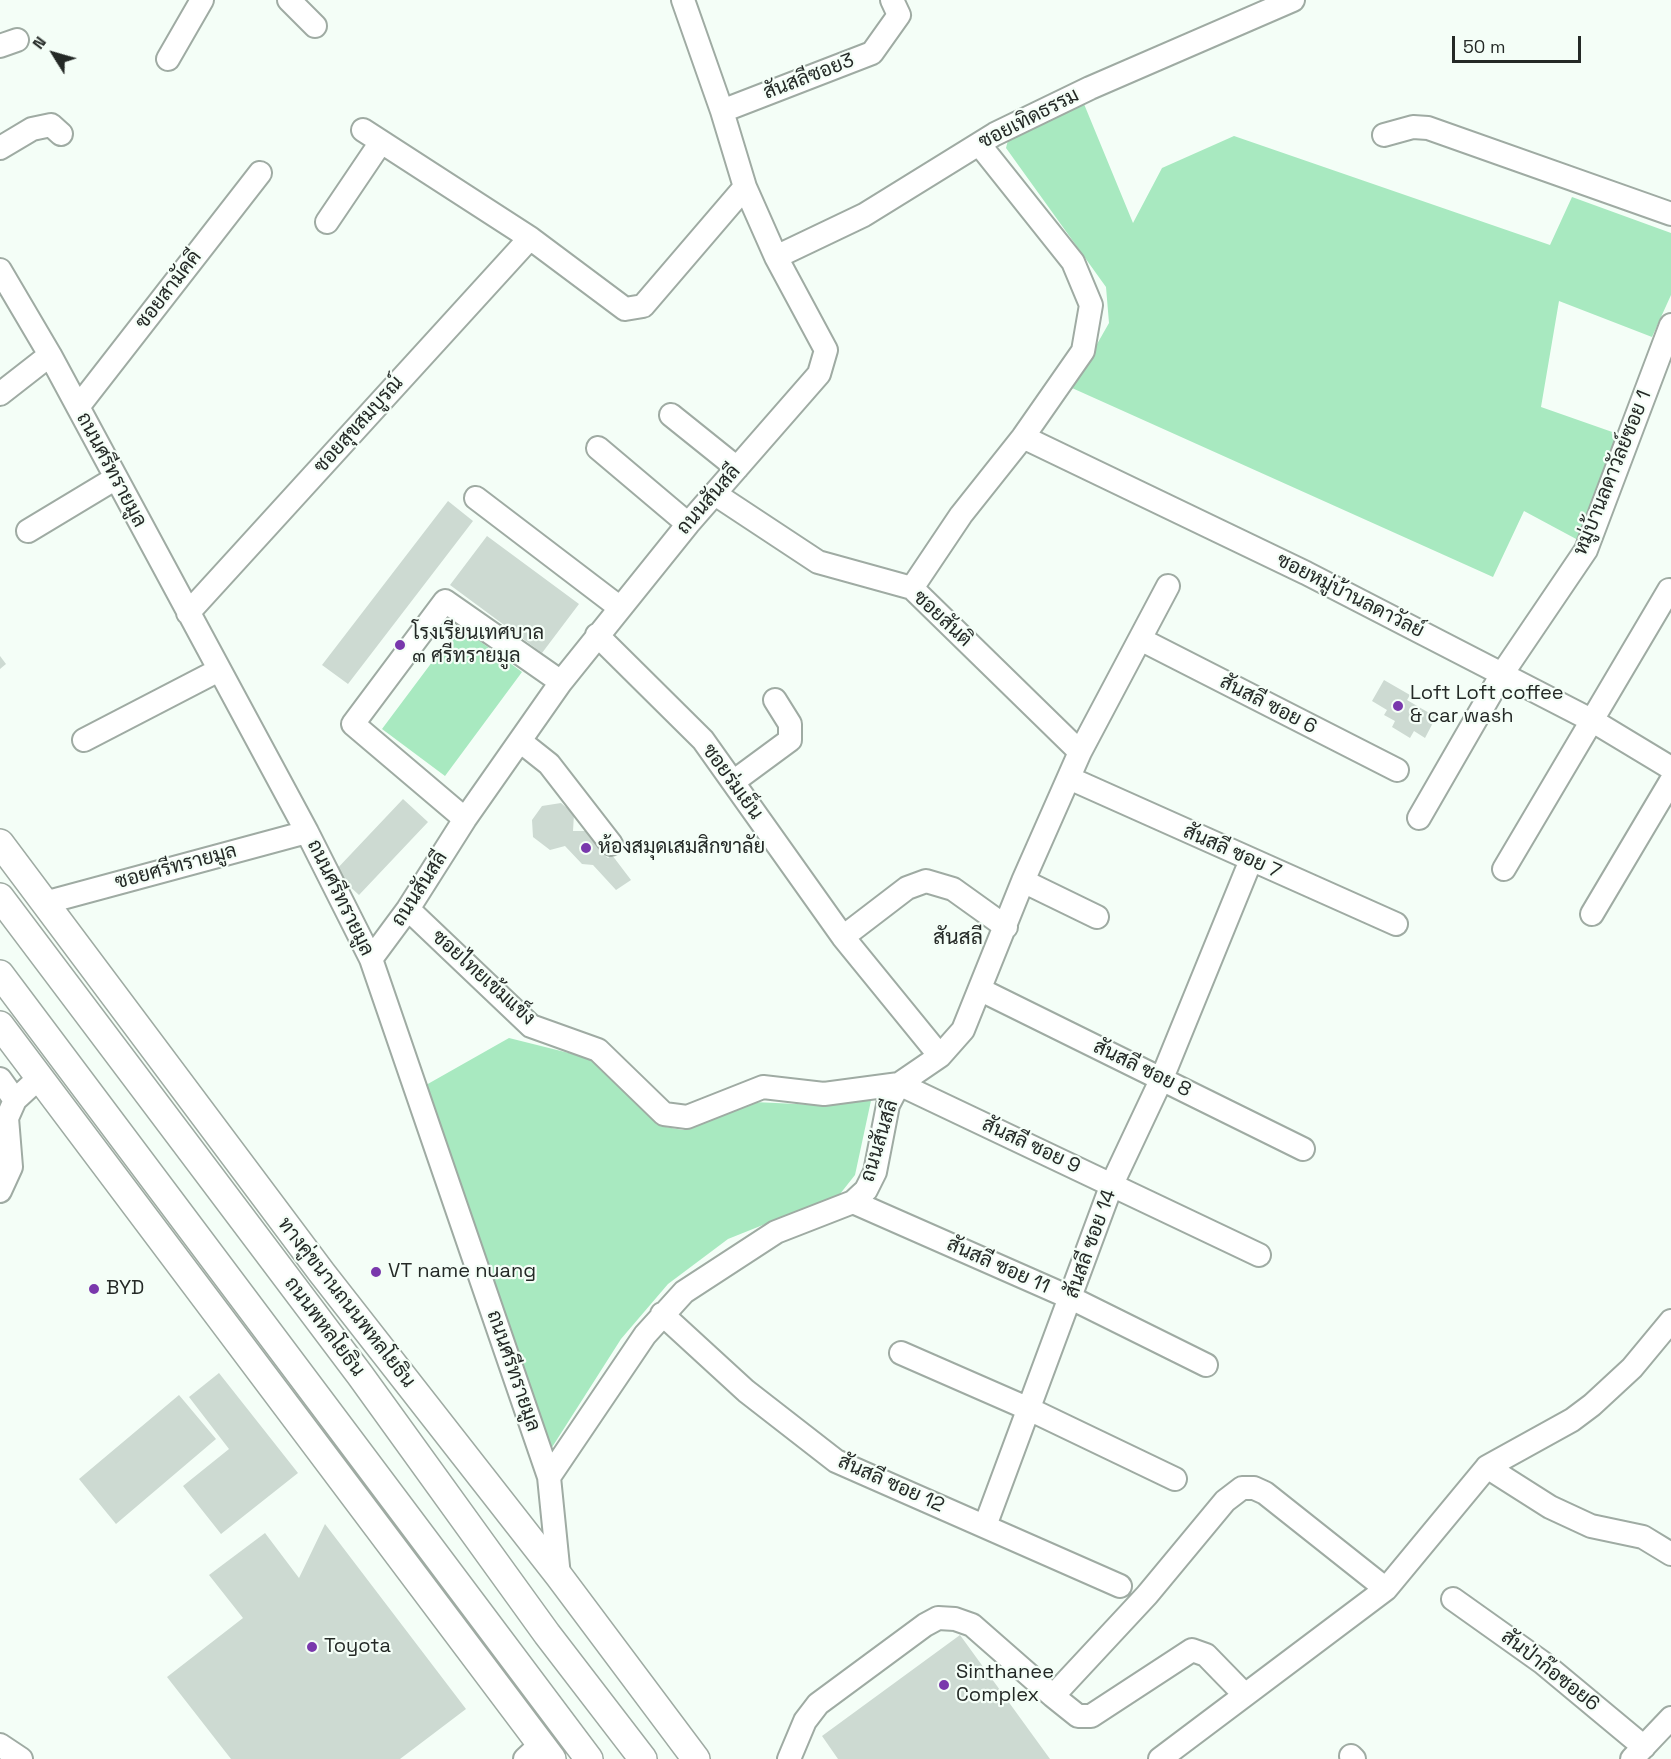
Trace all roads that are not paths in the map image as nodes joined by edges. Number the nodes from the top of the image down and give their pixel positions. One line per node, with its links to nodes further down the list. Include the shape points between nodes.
1 (202, 0): 7 (street)
2 (289, 0): 6 (street)
3 (683, 0): 8 (street, ถนนสันสลี)
4 (892, 0): 8 (street, สันสลีซอย3, via 899,15 872,53)
5 (1293, 0): 11 (street, ซอยเทิดธรรม, via 1090,88)
6 (315, 26)
7 (168, 59)
8 (722, 111): 14 (street, ถนนสันสลี)
9 (61, 134): 12 (street, via 51,125 32,129)
10 (1384, 135): 15 (street, via 1413,127 1428,128)
11 (979, 144): 18 (street, ซอยเทิดธรรม, via 864,215); 25 (street, via 1073,262 1091,305 1083,351)
12 (0, 148)
13 (260, 173): 23 (street, ซอยสามัคคี)
14 (745, 187): 17 (street, via 643,306 625,309); 18 (street, ถนนสันสลี)
15 (1671, 214)
16 (327, 222): 17 (street, via 372,136)
17 (530, 238): 37 (street, ซอยสุขสมบูรณ์)
18 (776, 257): 27 (street, ถนนสันสลี, via 826,350 819,374)
19 (0, 270): 21 (street, ถนนศรีทรายมูล)
20 (1671, 325): 41 (street, หมู่บ้านลดาวัลย์ซอย 1, via 1586,550)
21 (50, 355): 22 (street); 23 (street, ถนนศรีทรายมูล)
22 (0, 394)
23 (78, 407): 28 (street, ถนนศรีทรายมูล)
24 (670, 415): 27 (street)
25 (1023, 437): 34 (street, via 961,515); 41 (street, ซอยหมู่บ้านลดาวัลย์, via 1306,573)
26 (598, 448): 31 (street)
27 (737, 468): 29 (street, ถนนสันสลี)
28 (116, 478): 32 (street); 37 (street, ถนนศรีทรายมูล)
29 (715, 494): 31 (street, ถนนสันสลี); 34 (street, ซอยสันติ, via 818,562)
30 (476, 498): 36 (street)
31 (688, 524): 36 (street, ถนนสันสลี)
32 (28, 531)
33 (1168, 586): 39 (street, ถนนสันสลี)
34 (912, 588): 47 (street, ซอยสันติ)
35 (1669, 590): 44 (street)
36 (619, 607): 38 (street, ถนนสันสลี)
37 (188, 613): 40 (street, ถนนศรีทรายมูล)
38 (597, 635): 42 (street, ถนนสันสลี); 52 (street, ซอยร่มเย็น, via 703,740)
39 (1140, 639): 47 (street, ถนนสันสลี); 49 (street, สันสลี ซอย 6)
40 (219, 670): 45 (street); 55 (street, ถนนศรีทรายมูล)
41 (1502, 674): 44 (street, ซอยหมู่บ้านลดาวัลย์); 53 (street, หมู่บ้านลดาวัลย์ซอย 1)
42 (561, 682): 46 (street, ถนนสันสลี); 54 (street, via 445,602 353,724)
43 (775, 700): 52 (street, via 790,724 790,740)
44 (1593, 721): 48 (street, ซอยหมู่บ้านลดาวัลย์); 59 (street)
45 (84, 740)
46 (520, 741): 54 (street, ถนนสันสลี); 57 (street, via 549,764)
47 (1080, 752): 50 (street, ถนนสันสลี)
48 (1671, 768)
49 (1397, 770)
50 (1069, 778): 58 (street, สันสลี ซอย 7); 60 (street, ถนนสันสลี)
51 (1671, 781): 64 (street)
52 (733, 782): 68 (street, ซอยร่มเย็น)
53 (1419, 818)
54 (465, 819): 63 (street, ถนนสันสลี)
55 (307, 832): 62 (street, ซอยศรีทรายมูล); 69 (street, ถนนศรีทรายมูล)
56 (0, 843): 62 (main road, ทางคู่ขนานถนนพหลโยธิน)
57 (611, 844)
58 (1251, 860): 66 (street, สันสลี ซอย 7); 75 (street, สันสลี ซอย 14)
59 (1504, 869)
60 (1023, 881): 65 (street); 67 (street, ถนนสันสลี)
61 (0, 897): 90 (main road, ถนนพหลโยธิน)
62 (44, 903): 84 (main road, ทางคู่ขนานถนนพหลโยธิน)
63 (408, 909): 69 (street, ถนนสันสลี); 77 (street, ซอยไทยเข้มแข็ง, via 531,1026 598,1050 664,1114 687,1117 764,1087 824,1094)
64 (1593, 914)
65 (1097, 917)
66 (1396, 924)
67 (1006, 927): 68 (street, via 952,889 926,881 907,888); 71 (street, ถนนสันสลี)
68 (843, 938): 73 (street, ซอยร่มเย็น)
69 (371, 959): 93 (street, ถนนศรีทรายมูล)
70 (0, 974): 98 (main road)
71 (981, 990): 73 (street, ถนนสันสลี, via 963,1030); 75 (street, สันสลี ซอย 8)
72 (0, 1026): 74 (main road)
73 (940, 1056): 77 (street, ถนนสันสลี)
74 (40, 1077): 78 (street); 96 (main road)
75 (1162, 1078): 79 (street, สันสลี ซอย 8); 80 (street, สันสลี ซอย 14)
76 (0, 1079): 78 (street)
77 (898, 1084): 80 (street, สันสลี ซอย 9); 82 (street, ถนนสันสลี, via 888,1105 875,1172 866,1190)
78 (15, 1100): 81 (street, via 7,1118 11,1167)
79 (1303, 1149)
80 (1112, 1184): 83 (street, สันสลี ซอย 9); 85 (street, สันสลี ซอย 14)
81 (0, 1191)
82 (853, 1202): 85 (street, สันสลี ซอย 11); 86 (street, ถนนสันสลี, via 776,1232 684,1292)
83 (1260, 1255)
84 (322, 1273): 90 (main road); 99 (main road, ทางคู่ขนานถนนพหลโยธิน)
85 (1071, 1298): 89 (street, สันสลี ซอย 11); 91 (street, สันสลี ซอย 14)
86 (662, 1314): 93 (street, ถนนสันสลี); 95 (street, สันสลี ซอย 12, via 746,1391 836,1461)
87 (1671, 1322): 92 (street, via 1632,1368 1592,1405)
88 (901, 1353): 91 (street)
89 (1206, 1365)
90 (360, 1376): 111 (main road, ถนนพหลโยธิน)
91 (1029, 1409): 94 (street); 95 (street, สันสลี ซอย 14)
92 (1487, 1467): 97 (street, via 1550,1507 1591,1526 1643,1537); 101 (street)
93 (549, 1477): 99 (street, ถนนศรีทรายมูล)
94 (1175, 1479)
95 (985, 1526): 100 (street, สันสลี ซอย 12)
96 (388, 1543): 98 (main road); 107 (main road)
97 (1671, 1554)
98 (441, 1565): 110 (main road)
99 (559, 1576): 112 (main road, ทางคู่ขนานถนนพหลโยธิน)
100 (1120, 1586)
101 (1386, 1589): 103 (street); 104 (street, via 1265,1493 1242,1488 1225,1501 1148,1595)
102 (1453, 1599): 108 (street, สันป่าก๊อซอย6, via 1543,1663)
103 (1245, 1695): 104 (street, via 1206,1656 1192,1650 1091,1716 1078,1716); 114 (street)
104 (1053, 1696): 113 (street, via 972,1625 938,1618 818,1704)
105 (1671, 1718): 108 (street)
106 (0, 1746): 109 (street)
107 (539, 1754)
108 (1637, 1755)
109 (21, 1759)
110 (589, 1759)
111 (643, 1759)
112 (696, 1759)
113 (790, 1759)
114 (1160, 1759)

